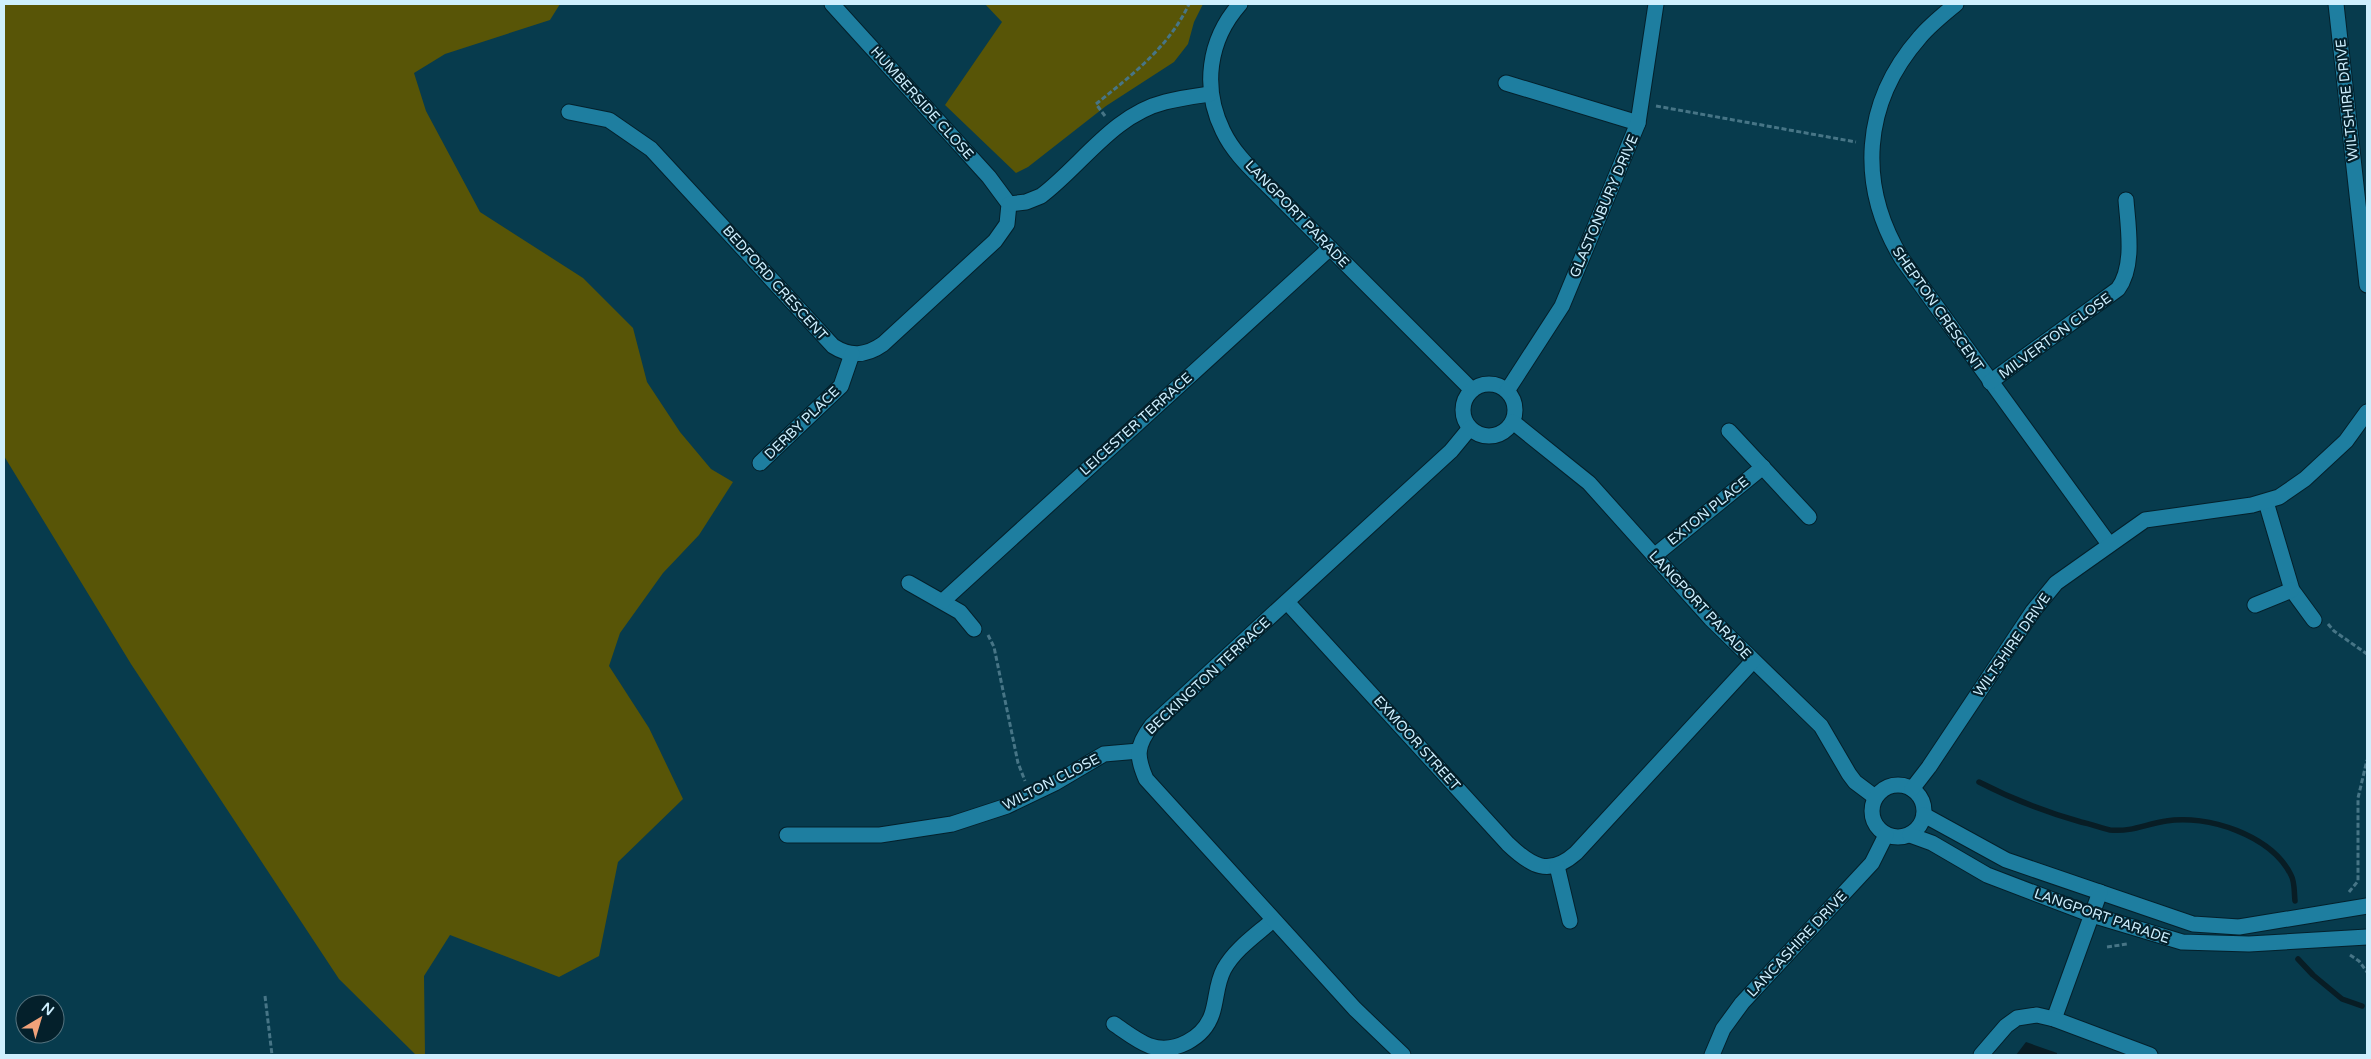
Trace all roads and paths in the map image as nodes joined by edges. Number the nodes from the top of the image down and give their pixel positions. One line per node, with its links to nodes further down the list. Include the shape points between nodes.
1 (832, 4): 15 (street, HUMBERSIDE CLOSE, via 989,177)
2 (1190, 4): 12 (path, via 1158,52 1096,104)
3 (1240, 4): 8 (street, LANGPORT PARADE, via 1223,26 1216,42)
4 (1656, 4): 9 (street, GLASTONBURY DRIVE)
5 (1956, 4): 13 (street, SHEPTON CRESCENT, via 1920,37 1896,70 1880,106)
6 (2336, 4): 17 (street, WILTSHIRE DRIVE)
7 (1506, 83): 11 (street)
8 (1210, 94): 12 (street, via 1164,102 1134,115); 16 (street, LANGPORT PARADE, via 1224,132 1241,157)
9 (1643, 103): 11 (street, GLASTONBURY DRIVE); 13 (path)
10 (570, 112): 18 (street, BEDFORD CRESCENT, via 609,120 651,148 827,340)
11 (1638, 123): 21 (street, GLASTONBURY DRIVE, via 1562,306)
12 (1115, 128): 15 (street, via 1041,196)
13 (1872, 144): 19 (street, SHEPTON CRESCENT, via 1873,184 1882,222 1890,239)
14 (2126, 200): 19 (street, MILVERTON CLOSE, via 2129,234 2126,273 2118,289)
15 (1009, 204): 18 (street, via 1007,224 995,241 883,344 869,352)
16 (1330, 248): 20 (street, LANGPORT PARADE); 34 (street, LEICESTER TERRACE)
17 (2367, 285)
18 (852, 354): 26 (street, DERBY PLACE, via 841,386)
19 (1990, 382): 30 (street, SHEPTON CRESCENT)
20 (1472, 390): 21 (street, via 1490,384); 24 (street, via 1463,410)
21 (1507, 391): 23 (street, via 1515,404)
22 (2367, 412): 28 (street, WILTSHIRE DRIVE, via 2350,436 2305,479 2293,489)
23 (1513, 422): 24 (street, via 1495,436 1486,436); 31 (street, LANGPORT PARADE, via 1589,483)
24 (1470, 428): 35 (street, BECKINGTON TERRACE, via 1451,451)
25 (1729, 431): 27 (street, EXTON PLACE)
26 (760, 463)
27 (1763, 467): 29 (street, EXTON PLACE); 31 (street, EXTON PLACE)
28 (2266, 502): 30 (street, WILTSHIRE DRIVE, via 2154,518 2132,527); 33 (street)
29 (1809, 517)
30 (2109, 544): 43 (street, WILTSHIRE DRIVE, via 2061,579 2043,598)
31 (1654, 556): 40 (street, LANGPORT PARADE)
32 (909, 583): 34 (street)
33 (2292, 590): 36 (street); 37 (street)
34 (942, 601): 38 (street, via 960,612)
35 (1287, 602): 41 (street, BECKINGTON TERRACE, via 1152,725 1142,738); 50 (street, EXMOOR STREET, via 1522,857 1535,863)
36 (2255, 605)
37 (2314, 620): 39 (path, via 2326,622)
38 (974, 628): 44 (path, via 989,635 994,646 1018,763)
39 (2367, 654)
40 (1753, 661): 45 (street, LANGPORT PARADE, via 1821,726 1848,774); 50 (street, via 1576,853)
41 (1139, 751): 44 (street, WILTON CLOSE, via 1104,754); 55 (street, BECKINGTON TERRACE, via 1138,761 1146,779)
42 (2367, 760): 52 (path, via 2358,798 2358,881)
43 (1912, 789): 45 (street, via 1896,785); 46 (street, via 1921,800)
44 (1032, 794): 47 (street, WILTON CLOSE, via 979,816 917,830 880,835)
45 (1875, 797): 48 (street, via 1872,818)
46 (1924, 815): 49 (street, via 1917,830); 51 (street, LANGPORT PARADE, via 2006,860)
47 (787, 835)
48 (1886, 835): 49 (street); 65 (street, LANCASHIRE DRIVE, via 1872,863 1742,1002 1723,1029)
49 (1910, 835): 54 (street, LANGPORT PARADE, via 1932,843 1987,875)
50 (1557, 866): 56 (street)
51 (2100, 892): 53 (street, LANGPORT PARADE, via 2176,920 2211,926 2252,925); 54 (street)
52 (2346, 896)
53 (2367, 906)
54 (2092, 915): 57 (street, LANGPORT PARADE, via 2150,934 2195,944); 61 (street)
55 (1273, 920): 62 (street, via 1226,967 1217,986 1210,1020 1188,1042 1166,1048 1152,1046); 64 (street, BECKINGTON TERRACE, via 1366,1021)
56 (1570, 921)
57 (2367, 937)
58 (2351, 956): 59 (path)
59 (2367, 972)
60 (265, 996): 63 (path)
61 (2054, 1019): 66 (street, via 2037,1015 2017,1018); 67 (street)
62 (1114, 1024)
63 (272, 1055)
64 (1403, 1055)
65 (1712, 1055)
66 (1981, 1055)
67 (2150, 1055)

